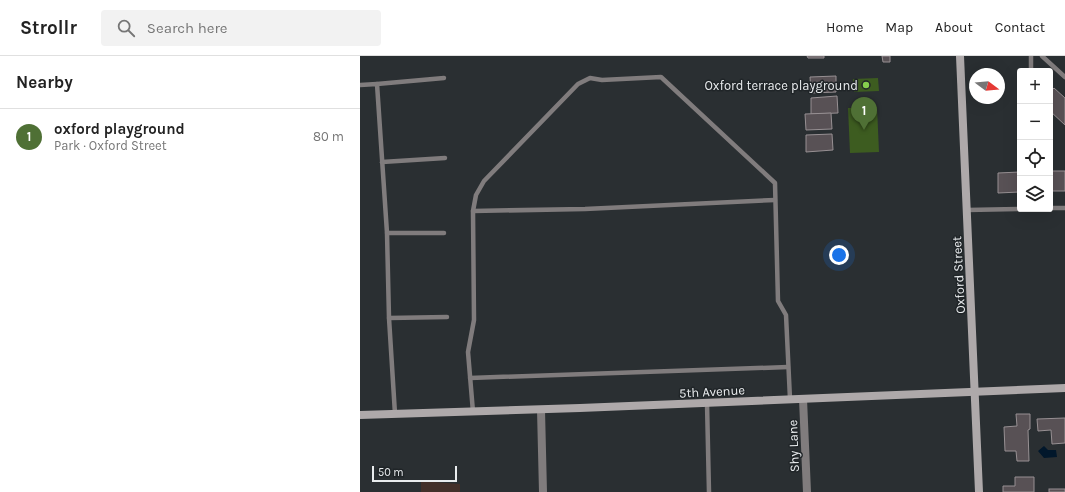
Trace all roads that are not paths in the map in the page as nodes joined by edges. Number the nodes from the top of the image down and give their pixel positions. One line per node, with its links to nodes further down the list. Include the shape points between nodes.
1 (960, 56): 15 (street, Oxford Street)
2 (1031, 56): 4 (lane)
3 (1042, 56): 5 (lane)
4 (1031, 68)
5 (1065, 76)
6 (444, 78): 7 (lane)
7 (377, 84): 8 (lane); 10 (lane)
8 (360, 85)
9 (444, 158): 10 (lane)
10 (382, 162): 17 (lane)
11 (775, 200): 16 (lane, via 585,209); 16 (lane, via 775,183 661,77 602,80 590,78 578,84 484,181 476,195); 21 (lane, via 778,301 786,316)
12 (1053, 208): 13 (lane)
13 (1065, 208)
14 (1017, 209): 15 (lane)
15 (967, 210): 24 (street, Oxford Street)
16 (473, 211): 22 (lane, via 474,320 468,352)
17 (387, 233): 18 (lane); 20 (lane)
18 (444, 233)
19 (447, 316): 20 (lane)
20 (389, 318): 30 (lane)
21 (788, 367): 22 (lane); 25 (lane)
22 (470, 378): 29 (lane)
23 (1065, 388): 24 (street, 5th Avenue)
24 (975, 391): 26 (street, 5th Avenue); 35 (street, Oxford Street)
25 (790, 399): 26 (street, 5th Avenue); 27 (street, 5th Avenue)
26 (803, 399): 34 (street, Shy Lane)
27 (707, 403): 28 (street, 5th Avenue); 33 (lane)
28 (541, 410): 29 (street, 5th Avenue); 32 (street)
29 (473, 412): 30 (street, 5th Avenue)
30 (395, 414): 31 (street, 5th Avenue)
31 (360, 415)
32 (543, 492)
33 (709, 492)
34 (807, 492)
35 (979, 492)

